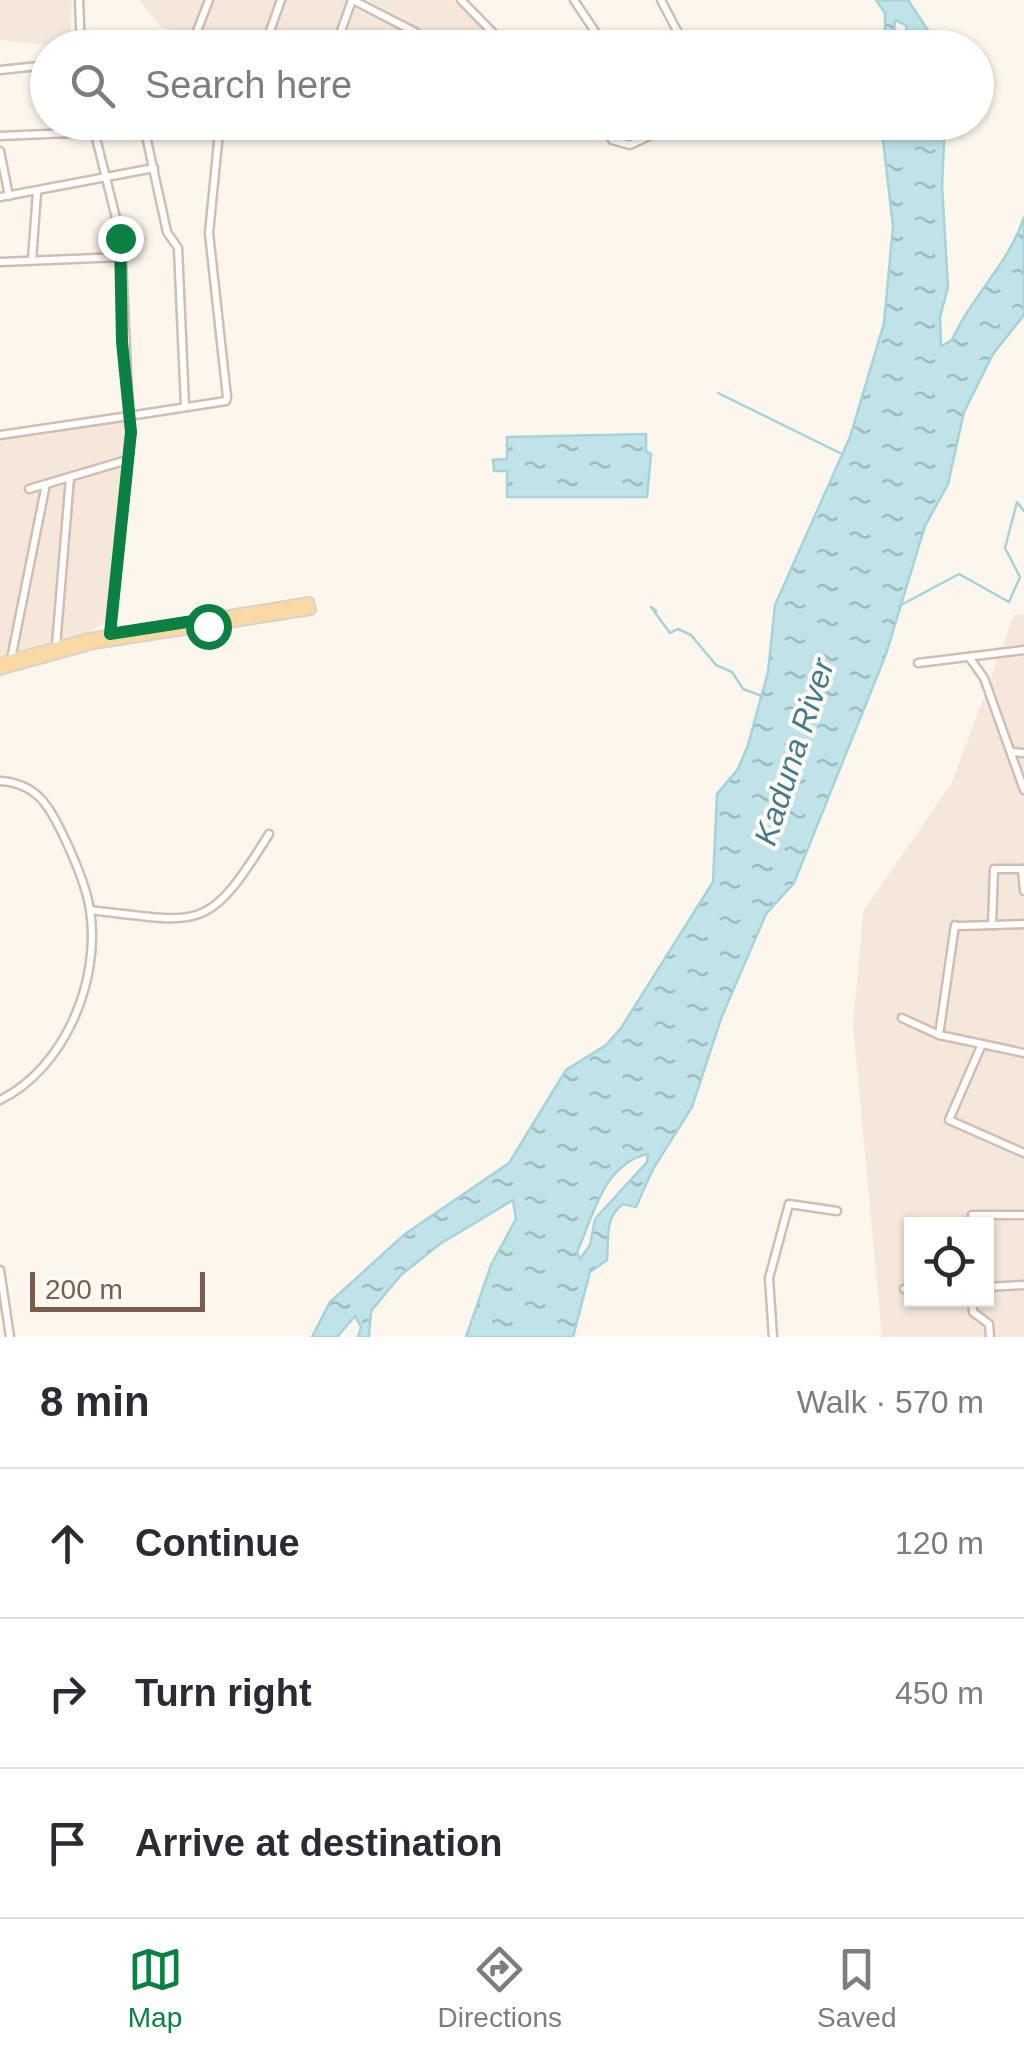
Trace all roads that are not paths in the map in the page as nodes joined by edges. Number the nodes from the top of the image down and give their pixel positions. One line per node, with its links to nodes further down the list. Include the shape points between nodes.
1 (79, 0): 8 (street)
2 (209, 0): 9 (street)
3 (281, 0): 10 (street)
4 (353, 0): 11 (street); 12 (street)
5 (574, 0): 14 (street)
6 (662, 0): 15 (street)
7 (463, 1): 13 (street)
8 (80, 30)
9 (197, 30)
10 (270, 30)
11 (342, 30)
12 (411, 30)
13 (491, 30)
14 (594, 30)
15 (677, 30)
16 (30, 67): 17 (street)
17 (0, 70)
18 (30, 133): 19 (street)
19 (0, 136)
20 (96, 140): 27 (street)
21 (147, 140): 26 (street)
22 (218, 140): 33 (street, via 209,233 227,397)
23 (612, 140): 24 (street)
24 (639, 140)
25 (0, 151): 29 (street)
26 (154, 168): 27 (street); 33 (street, via 167,232 178,248)
27 (107, 179): 28 (street); 30 (street)
28 (36, 192): 29 (street); 31 (street)
29 (4, 197)
30 (122, 257): 31 (street); 34 (street)
31 (32, 260): 32 (street)
32 (0, 262)
33 (186, 406): 34 (street)
34 (129, 416): 35 (street); 36 (street)
35 (0, 436)
36 (127, 460): 37 (street); 42 (street)
37 (70, 476): 38 (street); 43 (street)
38 (46, 484): 39 (street); 46 (street)
39 (29, 488)
40 (310, 610): 41 (main road, via 310,602)
41 (207, 622): 42 (main road); 49 (main road)
42 (110, 634): 43 (main road)
43 (56, 646): 46 (main road)
44 (1024, 650): 45 (street)
45 (970, 657): 48 (street); 50 (street)
46 (11, 659): 47 (main road)
47 (0, 662)
48 (918, 664)
49 (0, 670)
50 (1013, 752): 51 (street); 53 (street)
51 (1024, 753)
52 (0, 781): 57 (street, via 40,794 75,861)
53 (1024, 790)
54 (269, 834): 57 (street, via 234,890 200,916)
55 (1023, 868): 56 (street); 58 (street, via 994,870)
56 (1024, 891)
57 (90, 910): 64 (street, via 90,958 64,1041 18,1092)
58 (992, 925): 59 (street); 61 (street, via 957,926)
59 (1023, 929)
60 (902, 1018): 61 (street)
61 (939, 1035): 62 (street)
62 (982, 1044): 63 (street); 65 (street, via 949,1120)
63 (1024, 1052)
64 (0, 1100)
65 (1024, 1153)
66 (837, 1211): 74 (street, via 789,1204 769,1278)
67 (1024, 1215): 68 (street)
68 (972, 1217)
69 (0, 1270): 73 (street)
70 (1024, 1285): 71 (street)
71 (994, 1286)
72 (973, 1307): 75 (street, via 989,1324)
73 (10, 1337)
74 (773, 1337)
75 (990, 1337)

